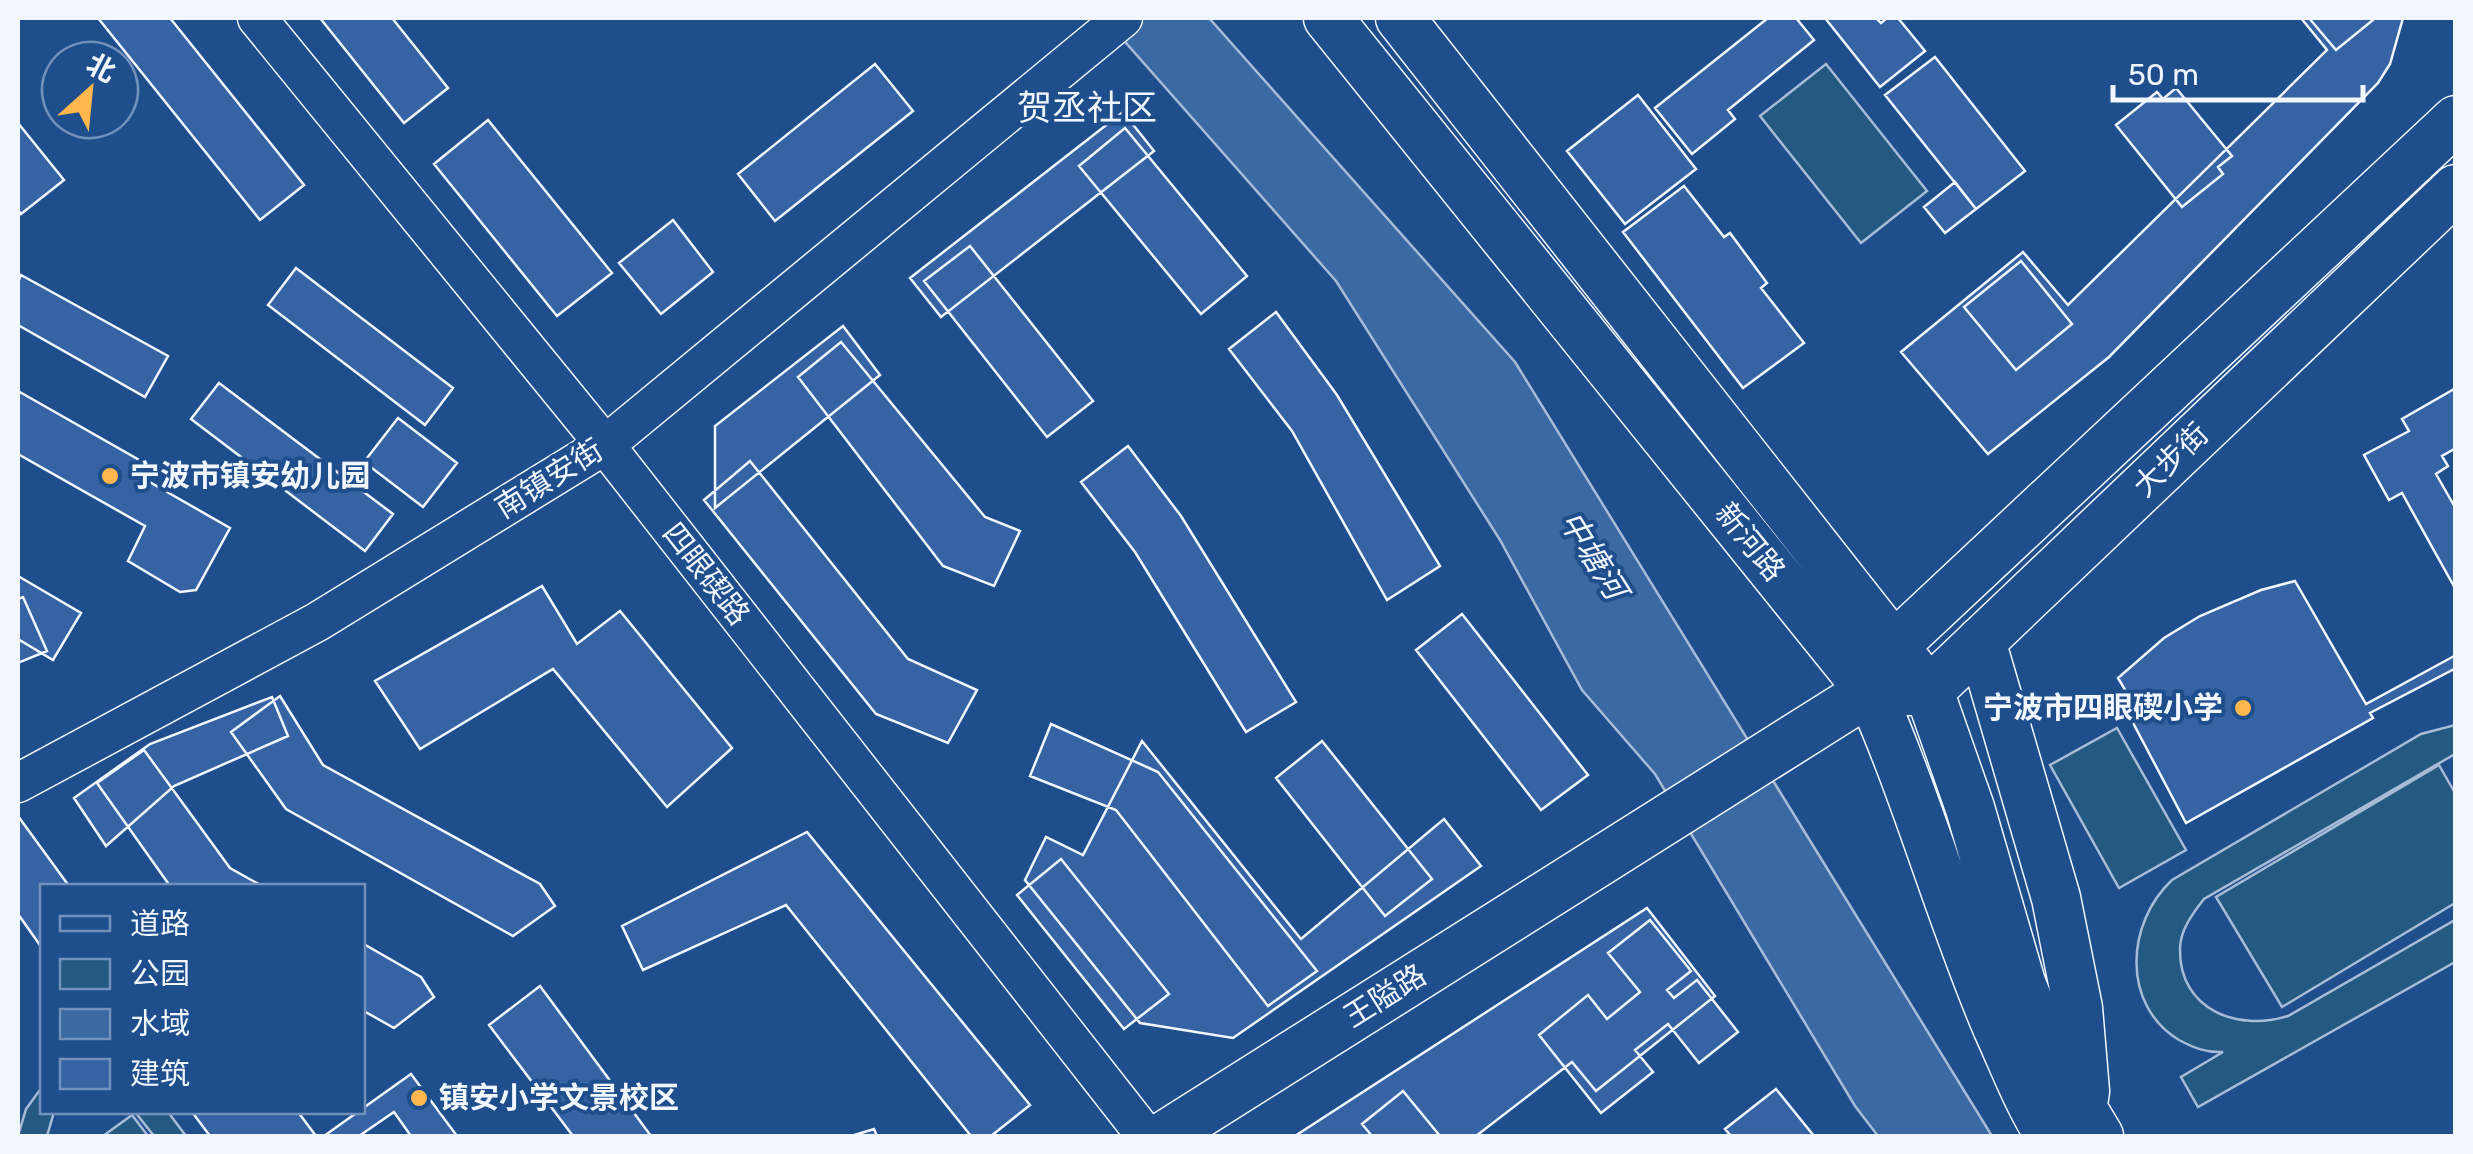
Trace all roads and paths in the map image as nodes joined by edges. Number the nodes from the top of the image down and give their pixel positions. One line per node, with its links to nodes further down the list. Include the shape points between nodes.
1 (258, 18): 7 (street, 四眼碶路)
2 (1123, 18): 7 (street, 南镇安街)
3 (1328, 18): 10 (main road, 新河路)
4 (1400, 18): 9 (main road, 新河路)
5 (2456, 120): 9 (main road, 大步街)
6 (2456, 189): 8 (main road, 大步街)
7 (605, 445): 12 (street, 南镇安街, via 316,622); 14 (street, 四眼碶路)
8 (1981, 641): 11 (main road, 大步街); 13 (main road, via 2056,898 2078,1008 2085,1091)
9 (1894, 646): 10 (main road, 大步街); 11 (main road, 新河路)
10 (1870, 691): 11 (main road); 13 (main road, 新河路, via 1972,966 2034,1111); 15 (main road, 王隘路)
11 (1929, 691): 13 (main road, 新河路, via 2021,983)
12 (18, 783)
13 (2077, 1127)
14 (1146, 1136)
15 (1164, 1136)

